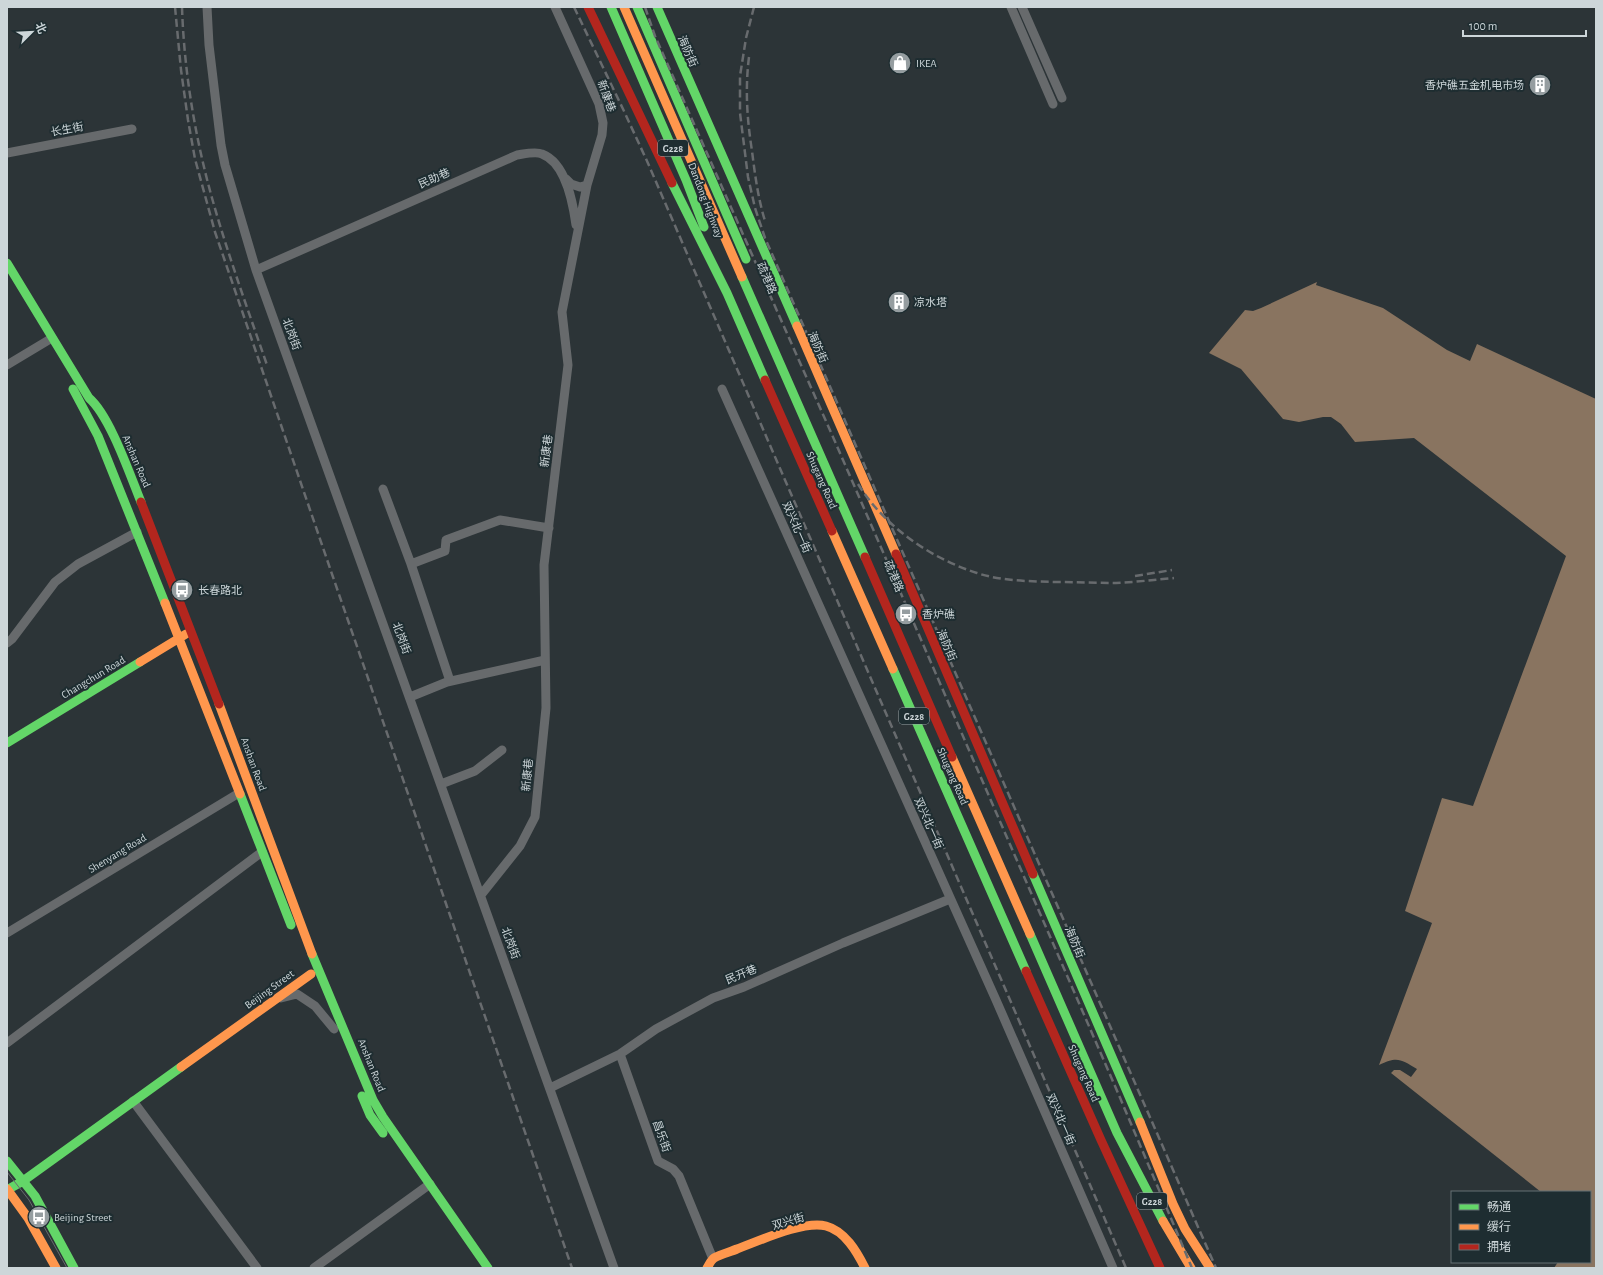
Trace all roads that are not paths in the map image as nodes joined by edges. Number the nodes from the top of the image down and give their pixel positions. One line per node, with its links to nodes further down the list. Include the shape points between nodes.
1 (206, 7): 21 (street, 北岗街, via 221,145)
2 (556, 7): 16 (street, 新康巷, via 604,123)
3 (588, 7): 17 (main road)
4 (602, 7): 17 (main road, via 654,123)
5 (611, 7): 23 (main road, Dandong Highway / G228, via 686,180)
6 (624, 7): 36 (main road, 疏港路)
7 (657, 7): 59 (main road, 海防街, via 877,510 1173,1204)
8 (1011, 7): 12 (street)
9 (1022, 7): 11 (street)
10 (637, 8): 20 (main road, 疏港路 / G228)
11 (1062, 98)
12 (1052, 104)
13 (132, 129): 14 (street, 长生街)
14 (7, 153)
15 (563, 174): 16 (street, via 575,186 580,188); 18 (street, 民助巷, via 572,196); 21 (street, 民助巷, via 554,162 542,154 517,155)
16 (587, 185): 18 (street, 新康巷)
17 (673, 186): 23 (main road)
18 (578, 232): 29 (street, 新康巷, via 562,312 568,365)
19 (7, 262): 24 (main road, Anshan Road)
20 (748, 265)
21 (256, 270): 38 (street, 北岗街)
22 (7, 279): 24 (main road, Anshan Road)
23 (727, 293): 70 (main road, Shugang Road / G228, via 1100,1140)
24 (49, 340): 25 (street); 30 (main road, Anshan Road, via 98,436); 32 (main road, Anshan Road, via 95,403 115,438)
25 (7, 365)
26 (795, 374): 36 (main road, 疏港路 / G228, via 893,604)
27 (722, 389): 45 (street, 双兴北一街)
28 (383, 489): 31 (street)
29 (549, 528): 31 (street, via 500,520 446,540 445,550); 35 (street, 新康巷, via 544,565)
30 (137, 532): 33 (main road, Anshan Road); 34 (street, via 78,564 55,582)
31 (411, 564): 37 (street)
32 (191, 630): 33 (main road, Changchun Road); 57 (main road, Anshan Road, via 303,931 373,1100)
33 (178, 638): 39 (main road, Changchun Road); 42 (main road, Anshan Road)
34 (7, 643)
35 (545, 660): 37 (street); 44 (street, 新康巷, via 546,708 536,817 520,846)
36 (916, 675): 71 (main road, Shugang Road / G228, via 1117,1133 1161,1218)
37 (450, 681): 38 (street)
38 (410, 697): 41 (street, 北岗街)
39 (7, 743)
40 (502, 750): 41 (street, via 475,771)
41 (441, 784): 44 (street, 北岗街)
42 (239, 793): 43 (main road, Anshan Road); 46 (street, Shenyang Road)
43 (262, 852): 47 (main road, Anshan Road); 50 (street)
44 (481, 895): 52 (street, 北岗街)
45 (950, 899): 51 (street, 民开巷, via 713,998 656,1029); 69 (street, 双兴北一街)
46 (7, 933)
47 (311, 974): 48 (main road, Beijing Street); 49 (main road, Anshan Road)
48 (275, 999): 49 (street, via 297,994 315,1006); 53 (main road, Beijing Street)
49 (334, 1029): 54 (main road, Anshan Road, via 370,1115)
50 (7, 1043)
51 (620, 1054): 52 (street, 民开巷); 60 (street, 昌乐街, via 658,1161 673,1169 679,1176)
52 (550, 1088): 66 (street, 北岗街)
53 (133, 1101): 56 (main road, Beijing Street); 63 (street)
54 (387, 1140)
55 (7, 1161): 56 (main road)
56 (23, 1181): 58 (main road, Beijing Street); 62 (main road, via 35,1196)
57 (424, 1188): 64 (street); 65 (main road, Anshan Road)
58 (7, 1189): 61 (main road, via 28,1218)
59 (1196, 1248): 72 (main road); 73 (main road)
60 (713, 1259): 67 (main road); 68 (main road, 双兴街, via 790,1232 826,1226 850,1243)
61 (56, 1268)
62 (74, 1268)
63 (258, 1268)
64 (314, 1268)
65 (488, 1268)
66 (614, 1268)
67 (707, 1268)
68 (865, 1268)
69 (1113, 1268)
70 (1160, 1268)
71 (1191, 1268)
72 (1206, 1268)
73 (1210, 1268)

